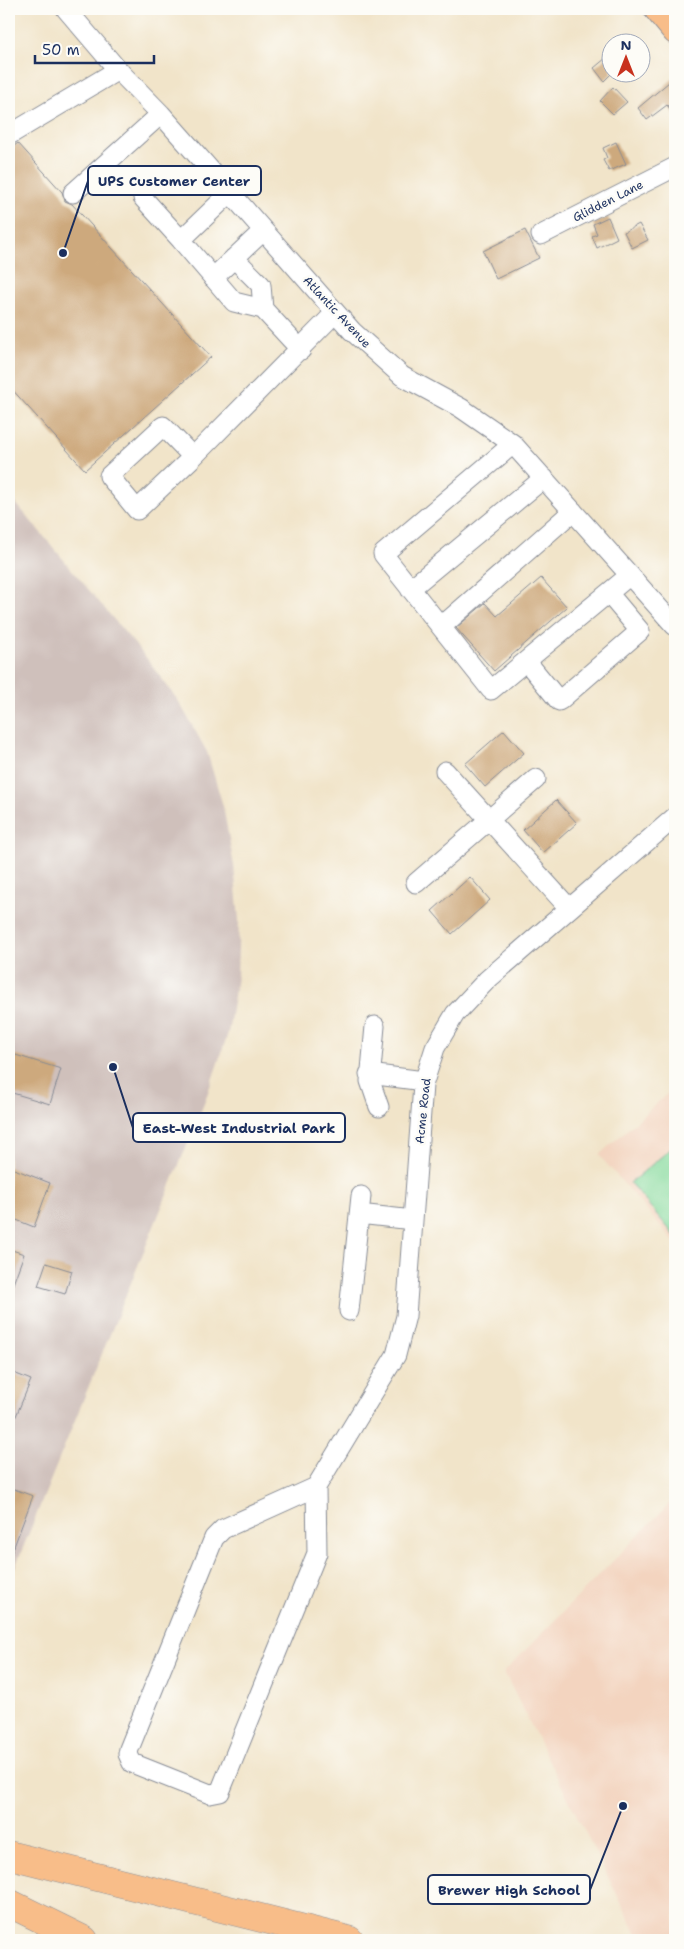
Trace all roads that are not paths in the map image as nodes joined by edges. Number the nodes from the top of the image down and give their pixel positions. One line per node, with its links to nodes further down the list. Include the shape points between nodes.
1 (66, 9): 4 (street, Atlantic Avenue)
2 (656, 9): 3 (main road)
3 (675, 32)
4 (118, 70): 5 (street, Atlantic Avenue); 6 (street)
5 (161, 114): 8 (street); 9 (street, Atlantic Avenue)
6 (9, 135)
7 (675, 167): 12 (street, Glidden Lane)
8 (73, 193)
9 (230, 193): 11 (street, Atlantic Avenue); 13 (street)
10 (143, 198): 13 (street)
11 (263, 231): 14 (street); 17 (street, Atlantic Avenue)
12 (541, 235)
13 (181, 240): 15 (street)
14 (234, 258): 15 (street); 16 (street, via 260,285)
15 (213, 278): 16 (street, via 234,302)
16 (263, 309): 18 (street)
17 (336, 313): 18 (street); 19 (street, Atlantic Avenue, via 402,376 461,408)
18 (300, 350): 20 (street)
19 (513, 444): 21 (street, Atlantic Avenue); 24 (street, via 383,554)
20 (194, 457): 20 (street, via 163,426 109,476 137,510)
21 (544, 478): 22 (street, Atlantic Avenue); 24 (street)
22 (573, 511): 23 (street, Atlantic Avenue); 27 (street)
23 (630, 575): 25 (street); 26 (street, Atlantic Avenue)
24 (410, 589): 27 (street)
25 (609, 594): 28 (street); 28 (street, via 640,631 559,701)
26 (675, 626)
27 (440, 627): 28 (street, via 491,690)
28 (527, 662)
29 (445, 771): 32 (street)
30 (536, 779): 32 (street)
31 (675, 817): 34 (street, Acme Road)
32 (488, 820): 33 (street); 34 (street)
33 (416, 883)
34 (570, 908): 37 (street, Acme Road, via 487,980 455,1014 435,1048)
35 (375, 1026): 36 (street)
36 (370, 1074): 37 (street); 38 (street)
37 (424, 1081): 39 (street, Acme Road)
38 (380, 1107)
39 (414, 1220): 40 (street, via 360,1205); 41 (street, Acme Road, via 406,1316 396,1355)
40 (349, 1310)
41 (316, 1487): 41 (street, via 317,1553 220,1792 210,1794 132,1763 129,1749 214,1538 222,1529)
42 (9, 1855): 45 (highway)
43 (9, 1903): 44 (highway)
44 (84, 1940)
45 (349, 1940)

